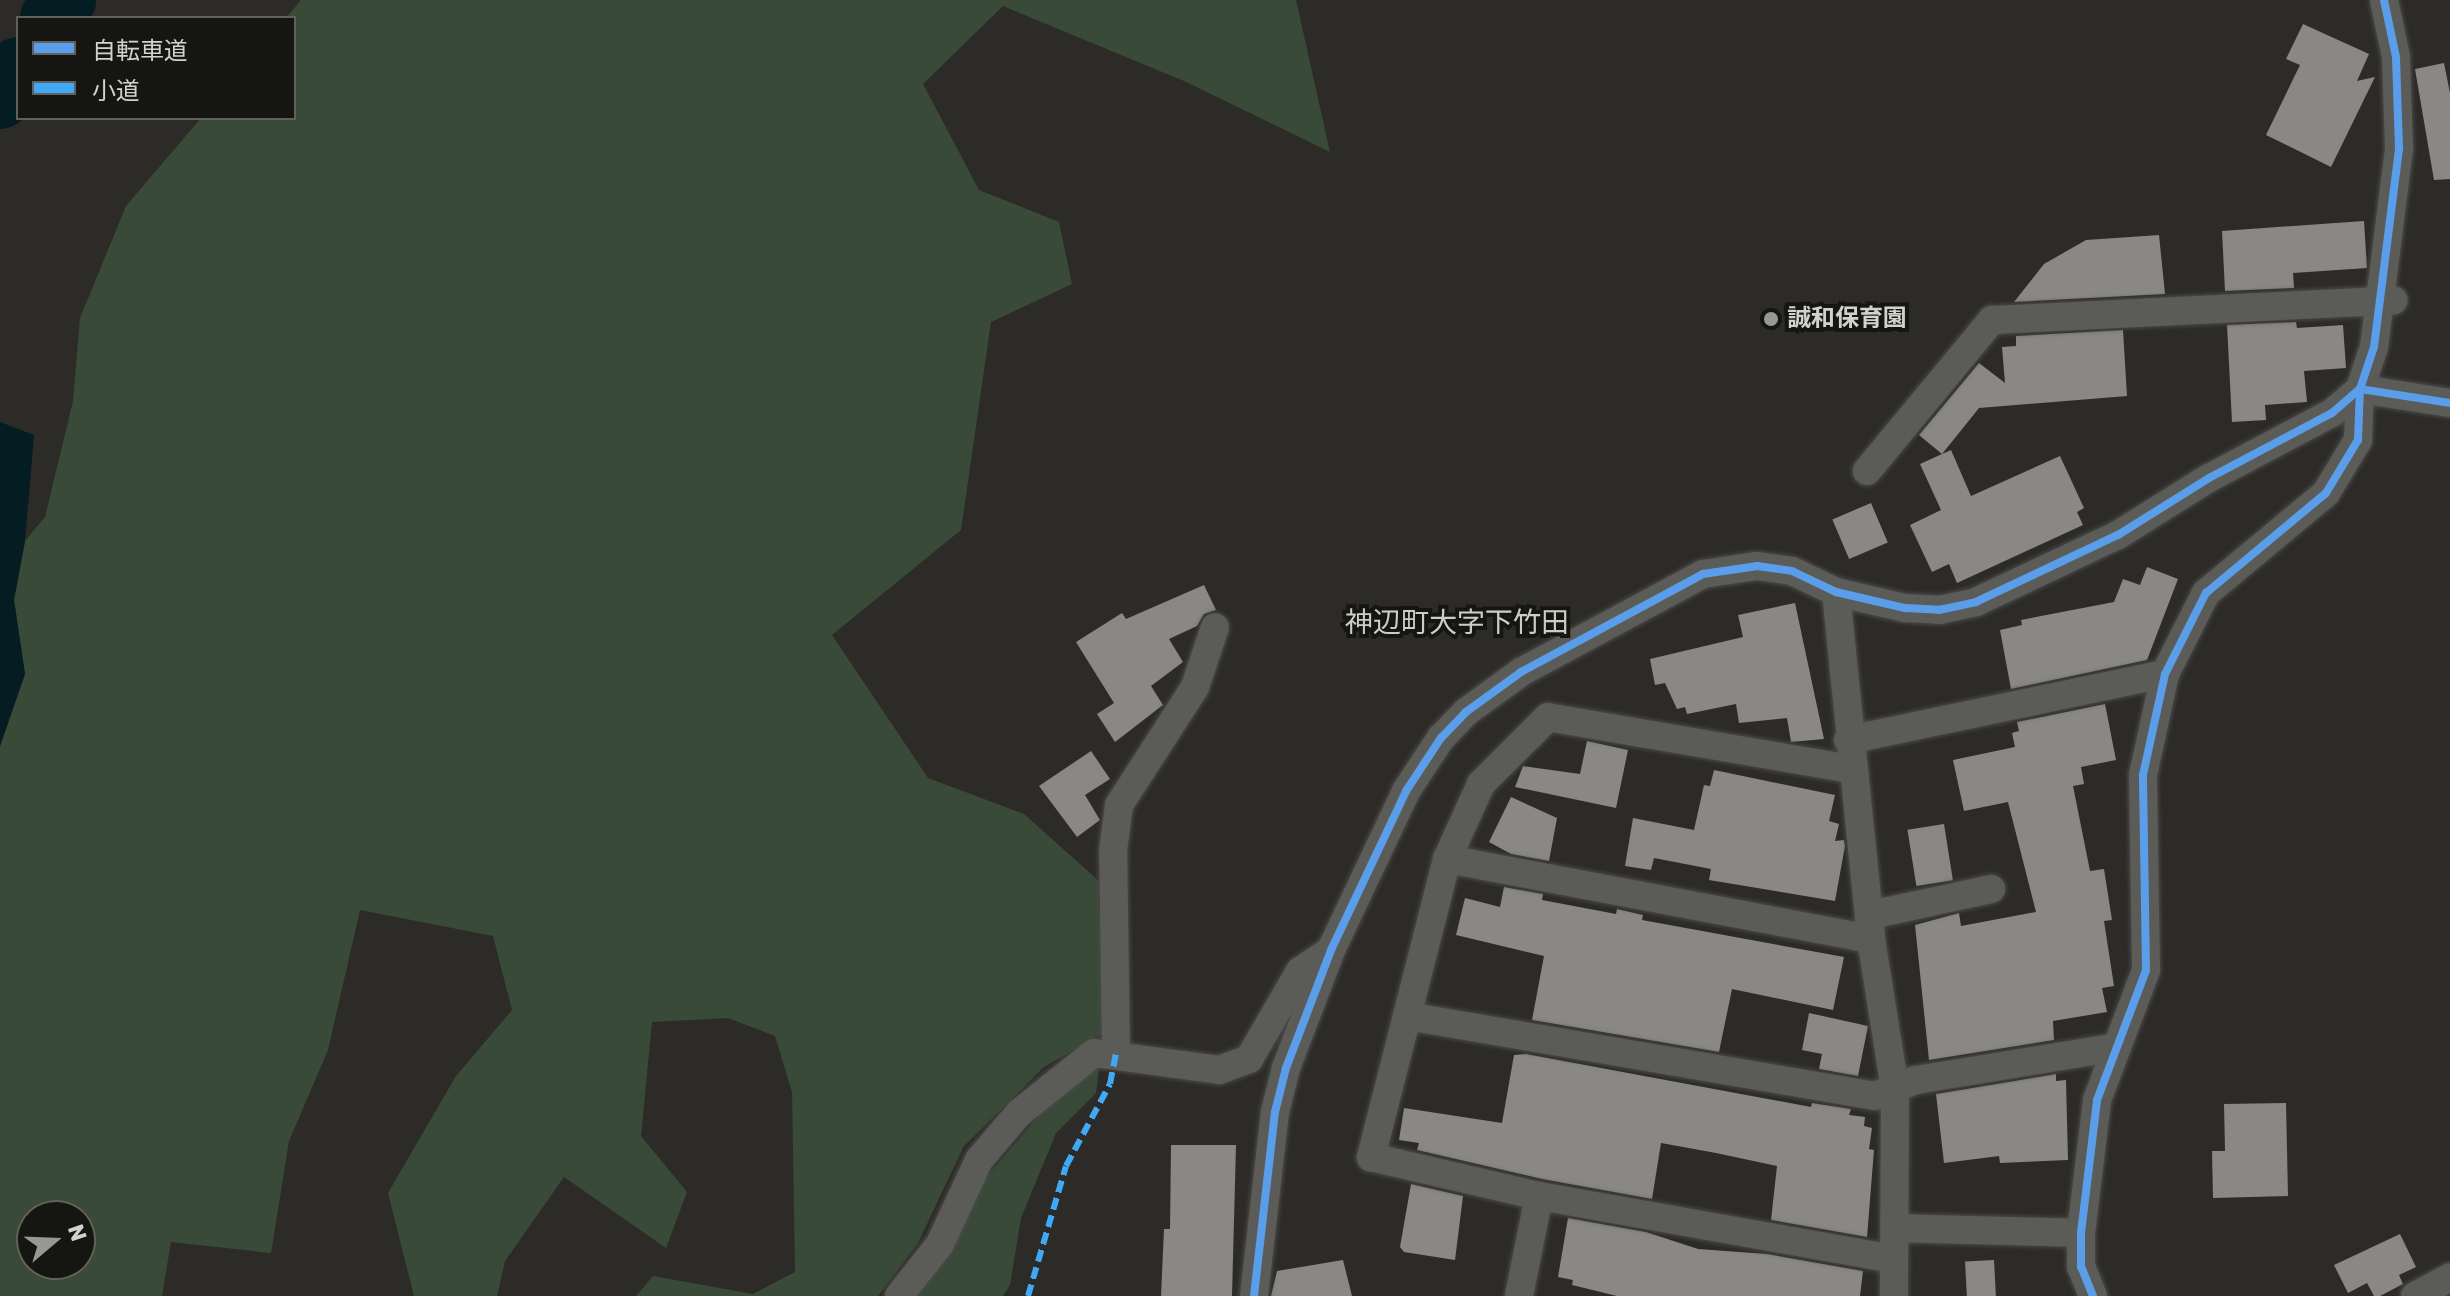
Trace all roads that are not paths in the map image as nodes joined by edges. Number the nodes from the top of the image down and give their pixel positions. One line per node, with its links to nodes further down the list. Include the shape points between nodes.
1 (2384, 0): 2 (street, via 2396,57 2399,148)
2 (2388, 300): 3 (street); 5 (street, via 1992,320)
3 (2360, 389): 4 (street); 6 (street, via 2332,413 2209,478 2118,535 1976,602 1939,610 1905,608); 8 (street, via 2358,440 2326,493 2206,593)
4 (2450, 403)
5 (1867, 471)
6 (1836, 592): 9 (street); 14 (street, via 1792,571 1757,566 1703,574 1521,672 1441,738 1406,791)
7 (1215, 627): 17 (street, via 1195,687 1119,805 1113,851)
8 (2165, 674): 9 (street); 16 (street, via 2143,775 2146,970)
9 (1848, 740): 10 (street)
10 (1851, 769): 11 (street, via 1548,717 1481,784); 13 (street)
11 (1447, 859): 13 (street); 15 (street)
12 (1991, 889): 13 (street)
13 (1870, 927): 18 (street)
14 (1331, 950): 17 (street, via 1300,971 1249,1059 1219,1070); 25 (street, via 1275,1112)
15 (1407, 1016): 18 (street, via 1874,1096); 19 (street, via 1371,1157)
16 (2117, 1047): 18 (street, via 1916,1080); 21 (street, via 2097,1100)
17 (1116, 1054): 24 (street, via 1094,1053 1019,1113 979,1160 940,1244)
18 (1895, 1089): 20 (street)
19 (1539, 1196): 22 (street); 26 (street)
20 (1896, 1228): 21 (street); 22 (street)
21 (2081, 1233): 28 (street, via 2081,1267)
22 (1893, 1259): 27 (street)
23 (2450, 1277): 29 (street)
24 (899, 1296)
25 (1254, 1296)
26 (1519, 1296)
27 (1894, 1296)
28 (2093, 1296)
29 (2415, 1296)

